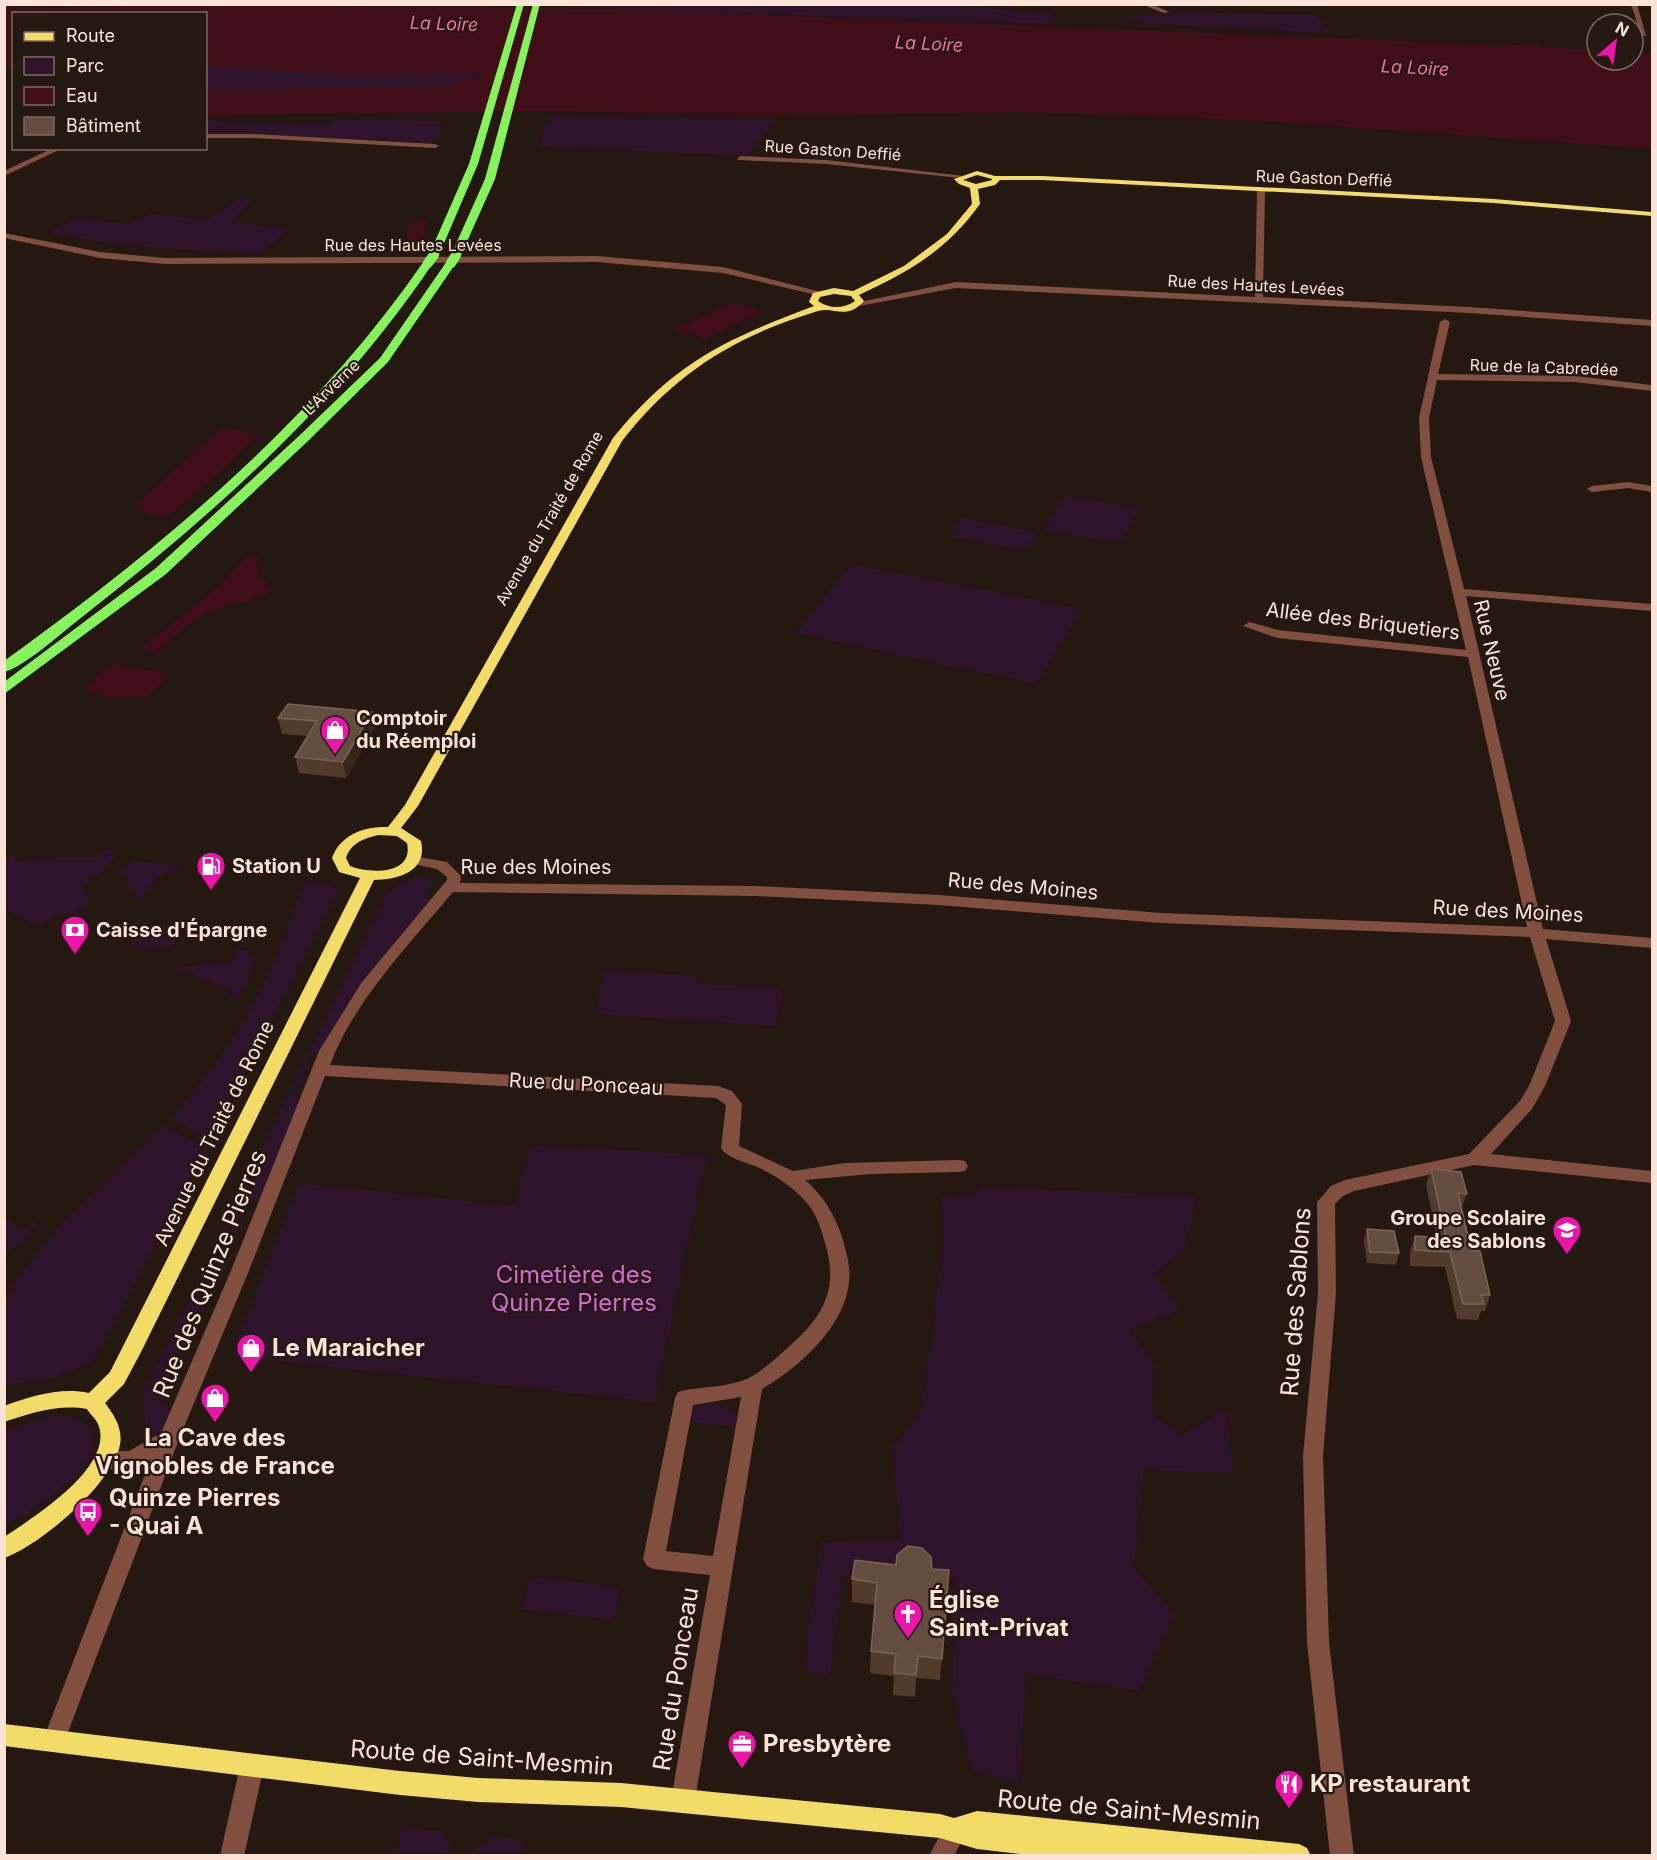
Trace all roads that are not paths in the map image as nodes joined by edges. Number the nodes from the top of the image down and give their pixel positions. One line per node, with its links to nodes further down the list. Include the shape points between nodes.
1 (521, 4): 32 (highway, L'Arverne, via 465,191 431,259 359,355 282,436 183,528)
2 (537, 4): 33 (highway, L'Arverne, via 485,191 453,259 384,360 161,571)
3 (1144, 4): 4 (street)
4 (1166, 12)
5 (207, 136): 6 (street)
6 (435, 146)
7 (56, 150): 9 (street)
8 (740, 158): 10 (street, Rue Gaston Deffié)
9 (4, 174)
10 (960, 176): 11 (main road, via 977,173); 12 (main road, via 960,182)
11 (995, 178): 12 (main road, via 993,184); 13 (main road, Rue Gaston Deffié)
12 (974, 186): 17 (main road, via 976,204 945,243 918,264)
13 (1261, 191): 14 (main road, Rue Gaston Deffié, via 1484,201); 18 (street)
14 (1653, 214)
15 (4, 236): 16 (street, Rue des Hautes Levées, via 100,255 165,261 597,259 661,263 723,270)
16 (821, 293): 17 (main road, via 842,291); 19 (main road, via 812,300)
17 (856, 298): 18 (street, Rue des Hautes Levées, via 956,285); 19 (main road, Avenue du Traité de Rome, via 842,309)
18 (1259, 300): 20 (street, Rue des Hautes Levées)
19 (820, 307): 34 (main road, Avenue du Traité de Rome, via 740,338 706,356 660,389 635,416 617,440 411,806)
20 (1421, 308): 21 (street, Rue des Hautes Levées); 22 (street)
21 (1468, 310): 22 (street); 23 (street, Rue des Hautes Levées)
22 (1445, 322): 24 (street, Rue Neuve)
23 (1653, 322)
24 (1435, 377): 25 (street, Rue de la Cabredée, via 1575,379); 28 (street, Rue Neuve, via 1424,418 1426,457)
25 (1653, 388)
26 (1592, 489): 27 (street, via 1628,485)
27 (1653, 489)
28 (1459, 592): 29 (street); 31 (street, Rue Neuve)
29 (1653, 607)
30 (1249, 626): 31 (street, Allée des Briquetiers, via 1277,634)
31 (1472, 654): 38 (street, Rue Neuve)
32 (4, 668)
33 (4, 690)
34 (392, 831): 35 (main road, via 414,841 417,854); 36 (main road, via 356,837 340,852 339,862 344,869)
35 (413, 860): 36 (main road, via 390,874); 37 (street, Rue des Moines, via 450,870 454,876)
36 (368, 877): 46 (main road, Avenue du Traité de Rome, via 134,1347 117,1378)
37 (446, 890): 38 (street, Rue des Moines, via 756,891 939,900 1128,916); 40 (street, Rue des Quinze Pierres, via 367,986 327,1051)
38 (1536, 932): 39 (street, Rue des Moines); 41 (street, via 1563,1021 1561,1030 1526,1105)
39 (1653, 944)
40 (320, 1070): 44 (street, Rue du Ponceau, via 718,1092 734,1104 730,1148); 48 (street, Rue des Quinze Pierres)
41 (1474, 1159): 43 (street); 61 (street, Rue des Sablons, via 1351,1185 1326,1202 1327,1293 1313,1456 1318,1642)
42 (959, 1166): 44 (street, via 823,1171)
43 (1653, 1177)
44 (791, 1178): 45 (street, Rue du Ponceau, via 828,1218 835,1238 840,1287 822,1326)
45 (753, 1384): 51 (street, Rue du Ponceau); 51 (street, Rue du Ponceau, via 731,1392 685,1398 654,1559)
46 (93, 1402): 47 (main road, via 65,1398 41,1401); 49 (main road, via 110,1421 112,1430)
47 (4, 1414)
48 (169, 1439): 49 (street, via 132,1460); 53 (street, Rue des Quinze Pierres)
49 (105, 1460): 50 (main road, via 74,1497)
50 (4, 1549)
51 (722, 1567): 55 (street, Rue du Ponceau)
52 (4, 1735): 53 (main road, Route de Saint-Mesmin)
53 (54, 1740): 54 (main road, Route de Saint-Mesmin)
54 (252, 1766): 55 (main road, Route de Saint-Mesmin, via 478,1790); 57 (street)
55 (683, 1800): 56 (main road, Route de Saint-Mesmin)
56 (956, 1830): 58 (street); 59 (main road, Route de Saint-Mesmin, via 977,1837); 60 (main road, Route de Saint-Mesmin, via 976,1823)
57 (232, 1856)
58 (941, 1856)
59 (1155, 1856)
60 (1299, 1856)
61 (1342, 1856)

